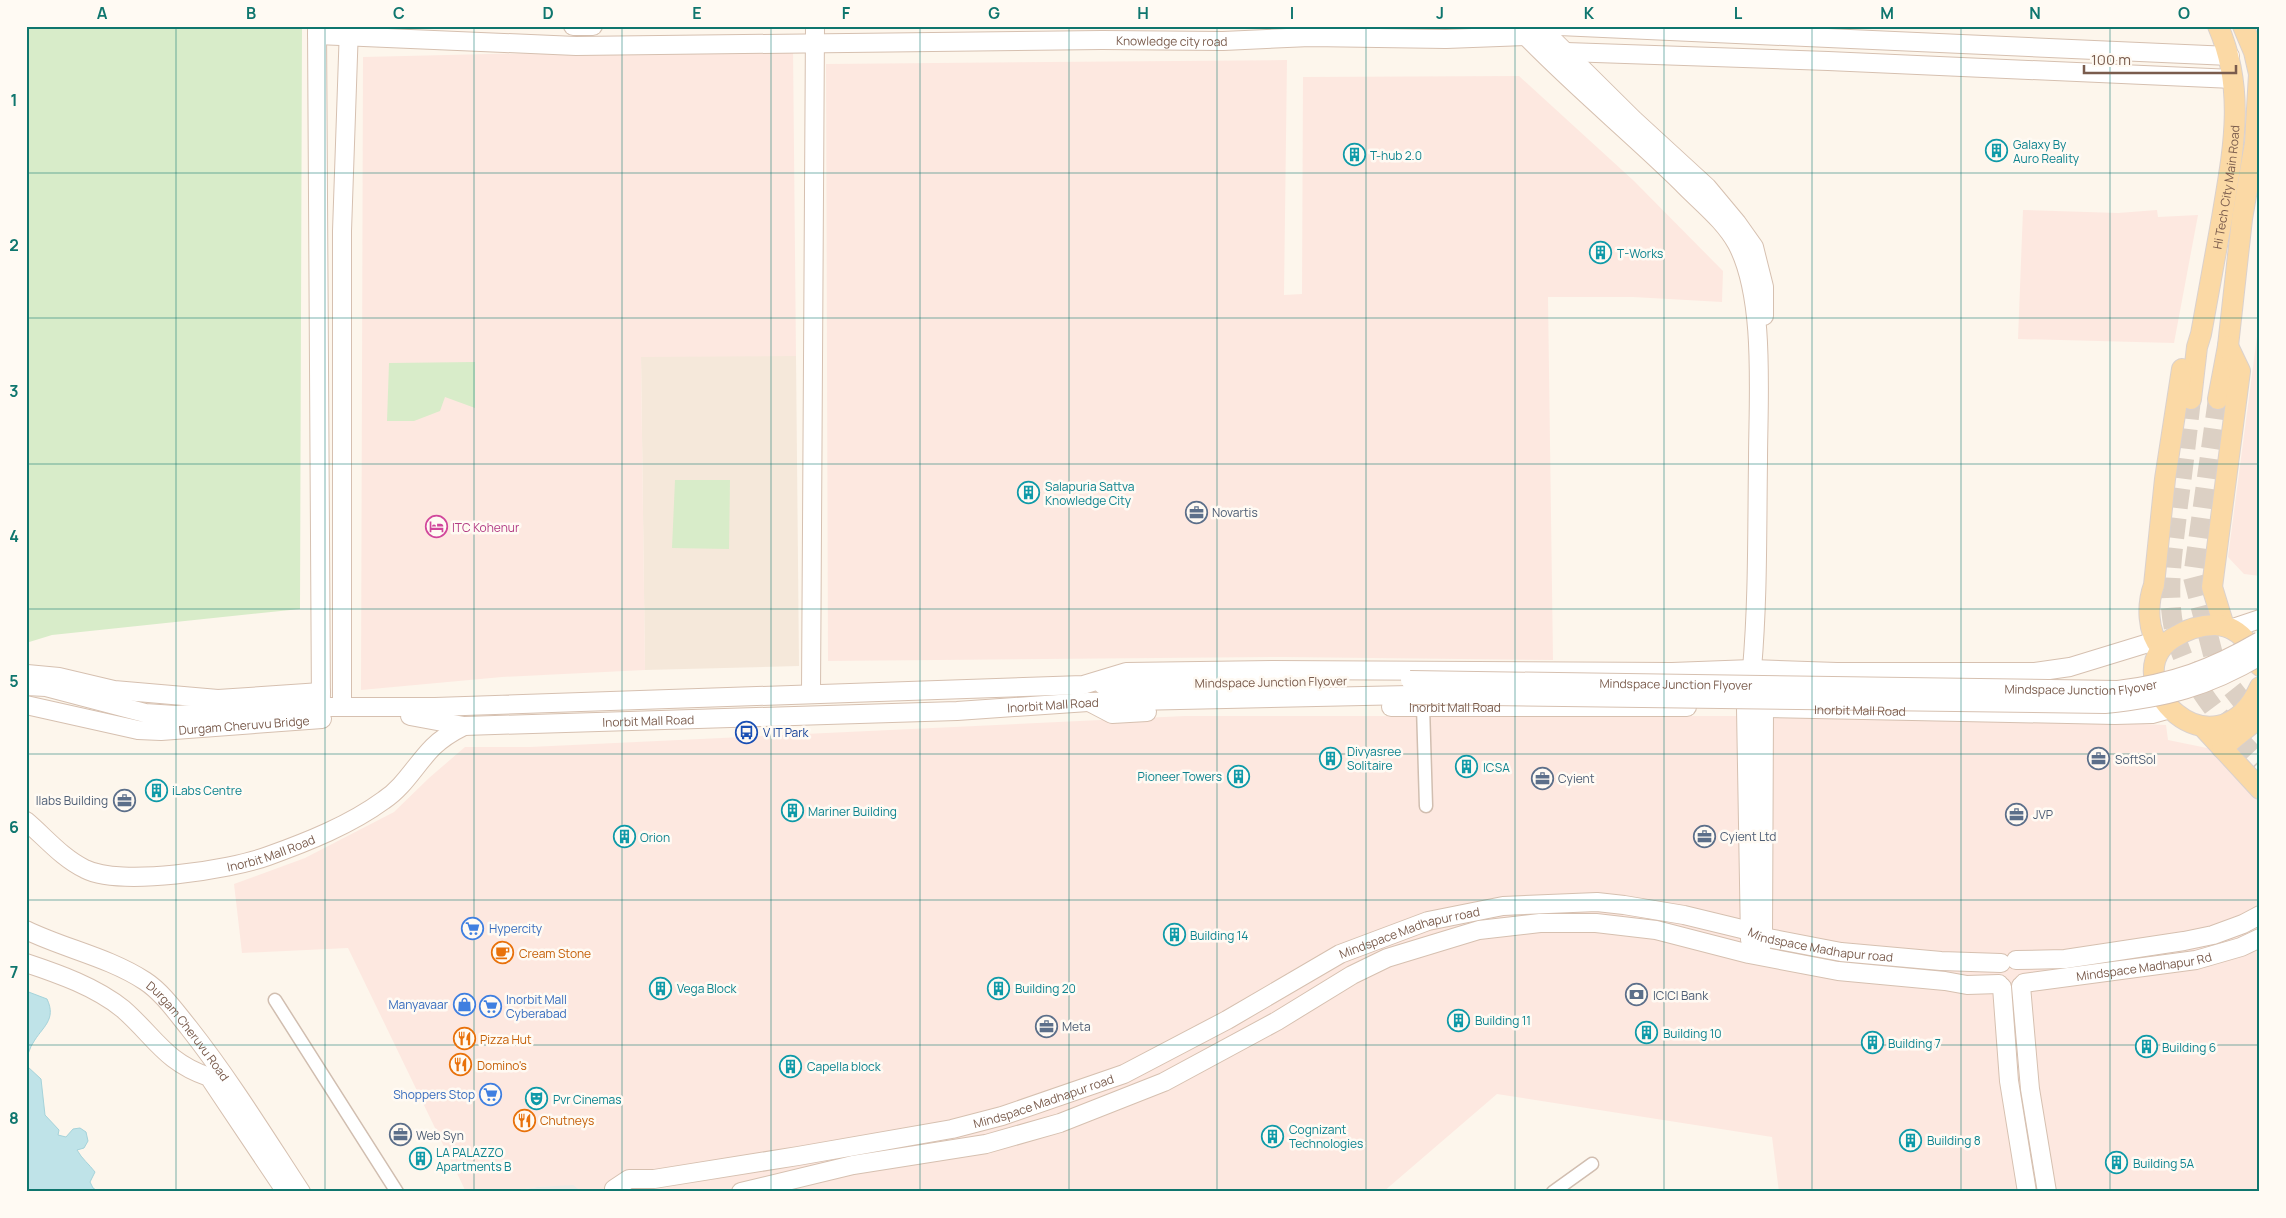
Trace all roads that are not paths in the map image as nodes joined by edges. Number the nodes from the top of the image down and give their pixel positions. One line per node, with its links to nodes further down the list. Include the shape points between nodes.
1 (573, 26): 2 (main road)
2 (593, 26)
3 (1559, 26): 9 (main road)
4 (2218, 26): 14 (main road, Hi Tech City Main Road)
5 (2243, 26): 12 (main road, Hi Tech City Main Road)
6 (1527, 30): 10 (main road, Knowledge city road, via 1446,38 1310,37 1223,41); 11 (main road); 17 (main road)
7 (317, 31): 8 (main road, Knowledge city road); 37 (main road)
8 (348, 32): 10 (main road, Knowledge city road, via 576,46); 40 (main road, via 342,231)
9 (1688, 32): 13 (main road); 14 (main road)
10 (816, 35): 35 (main road)
11 (1566, 52): 13 (main road); 17 (main road)
12 (2257, 52): 15 (main road, Hi Tech City Main Road)
13 (1686, 56): 16 (main road)
14 (2230, 56): 16 (main road, Hi Tech City Main Road)
15 (2260, 74): 18 (main road, Hi Tech City Main Road, via 2255,143 2242,220)
16 (2233, 79): 19 (main road, Hi Tech City Main Road, via 2235,140)
17 (1676, 167): 28 (main road, via 1737,245 1754,304 1762,580 1757,616)
18 (2228, 346): 21 (main road, Hi Tech City Main Road); 23 (main road, via 2240,371 2212,587)
19 (2197, 348): 20 (main road, Hi Tech City Main Road); 25 (main road, via 2182,369 2165,479 2154,585 2160,592)
20 (2191, 399)
21 (2218, 399)
22 (2260, 619): 23 (main road)
23 (2227, 627): 25 (main road, via 2200,625); 27 (main road, via 2251,646)
24 (2260, 642): 36 (main road, Mindspace Junction Flyover, bridge, via 2201,672 2118,690)
25 (2161, 643): 30 (main road, Inorbit Mall Road, via 2070,667 2036,672); 44 (main road, via 2154,672 2157,688)
26 (2260, 656): 36 (main road, Mindspace Junction Flyover, bridge, via 2191,689 2140,701 2105,704)
27 (2260, 666)
28 (1758, 669): 29 (main road, Inorbit Mall Road); 30 (main road, Inorbit Mall Road)
29 (1515, 671): 34 (main road, Inorbit Mall Road, via 1126,672); 39 (main road)
30 (1937, 672): 45 (main road)
31 (26, 674): 37 (main road, via 59,677 114,690 218,699)
32 (26, 686): 37 (main road, Durgam Cheruvu Bridge, via 46,687 145,713 175,715)
33 (2260, 687): 48 (main road, via 2239,717 2228,723)
34 (1085, 693): 35 (main road, Inorbit Mall Road); 36 (main road, Mindspace Junction Flyover); 47 (main road, Inorbit Mall Road, via 957,711)
35 (811, 694): 41 (main road, Inorbit Mall Road)
36 (1414, 694): 39 (main road, Inorbit Mall Road); 51 (street)
37 (322, 700): 40 (main road, Durgam Cheruvu Bridge)
38 (26, 705): 47 (main road, Durgam Cheruvu Bridge, via 138,730 408,716)
39 (1514, 706): 42 (main road, Inorbit Mall Road)
40 (342, 707): 41 (main road, Durgam Cheruvu Bridge)
41 (378, 707)
42 (1746, 708): 43 (main road, Inorbit Mall Road); 55 (main road, via 1748,903)
43 (1764, 708): 45 (main road, Inorbit Mall Road); 55 (main road)
44 (2170, 709): 45 (main road, Inorbit Mall Road, via 2152,714 2115,715); 48 (main road, via 2190,724)
45 (1934, 712)
46 (2260, 717): 49 (main road)
47 (464, 726): 52 (main road, Inorbit Mall Road, via 432,748 386,800 309,839 266,857 239,863 169,875 105,875 85,870)
48 (2202, 727): 49 (main road)
49 (2222, 748): 50 (main road)
50 (2260, 789)
51 (1426, 806)
52 (26, 821)
53 (2254, 918): 56 (main road); 59 (main road, Mindspace Madhapur road, via 2213,935 2184,941 2065,959)
54 (26, 930): 70 (main road, Durgam Cheruvu Road, via 106,959 148,982 208,1053)
55 (1757, 934): 57 (main road, Mindspace Madhapur road, via 1684,915 1597,902 1503,906 1428,921); 58 (main road); 59 (main road, Mindspace Madhapur road, via 1842,952 1942,962)
56 (2260, 938): 62 (main road, Mindspace Madhapur Rd, via 2196,960)
57 (1340, 954): 61 (main road, Mindspace Madhapur road); 65 (main road, Mindspace Madhapur road, via 1227,1020 1124,1074 1002,1116 952,1129)
58 (1754, 955): 61 (main road, Mindspace Madhapur road, via 1656,930 1596,923 1540,923 1479,930 1387,958); 63 (main road, Mindspace Madhapur road, via 1838,971)
59 (2008, 961): 62 (main road, via 2022,963 2026,969); 63 (main road, via 1995,973)
60 (26, 963): 69 (main road, Durgam Cheruvu Road, via 102,994 123,1010 172,1059 209,1077)
61 (1352, 975): 67 (main road, Mindspace Madhapur road, via 1277,1021 1164,1082 1110,1104 1060,1123 986,1144)
62 (2023, 984): 63 (main road, via 2007,990); 75 (main road, via 2030,1089)
63 (2000, 986): 74 (main road, via 2009,1081)
64 (275, 1000): 71 (street)
65 (851, 1147): 67 (main road); 72 (main road, Mindspace Madhapur road, via 654,1179 629,1179 614,1188)
66 (1592, 1164): 68 (street)
67 (853, 1165): 73 (main road, Mindspace Madhapur road)
68 (1558, 1190)
69 (286, 1192)
70 (301, 1192)
71 (397, 1192)
72 (614, 1192)
73 (741, 1192)
74 (2027, 1192)
75 (2047, 1192)

